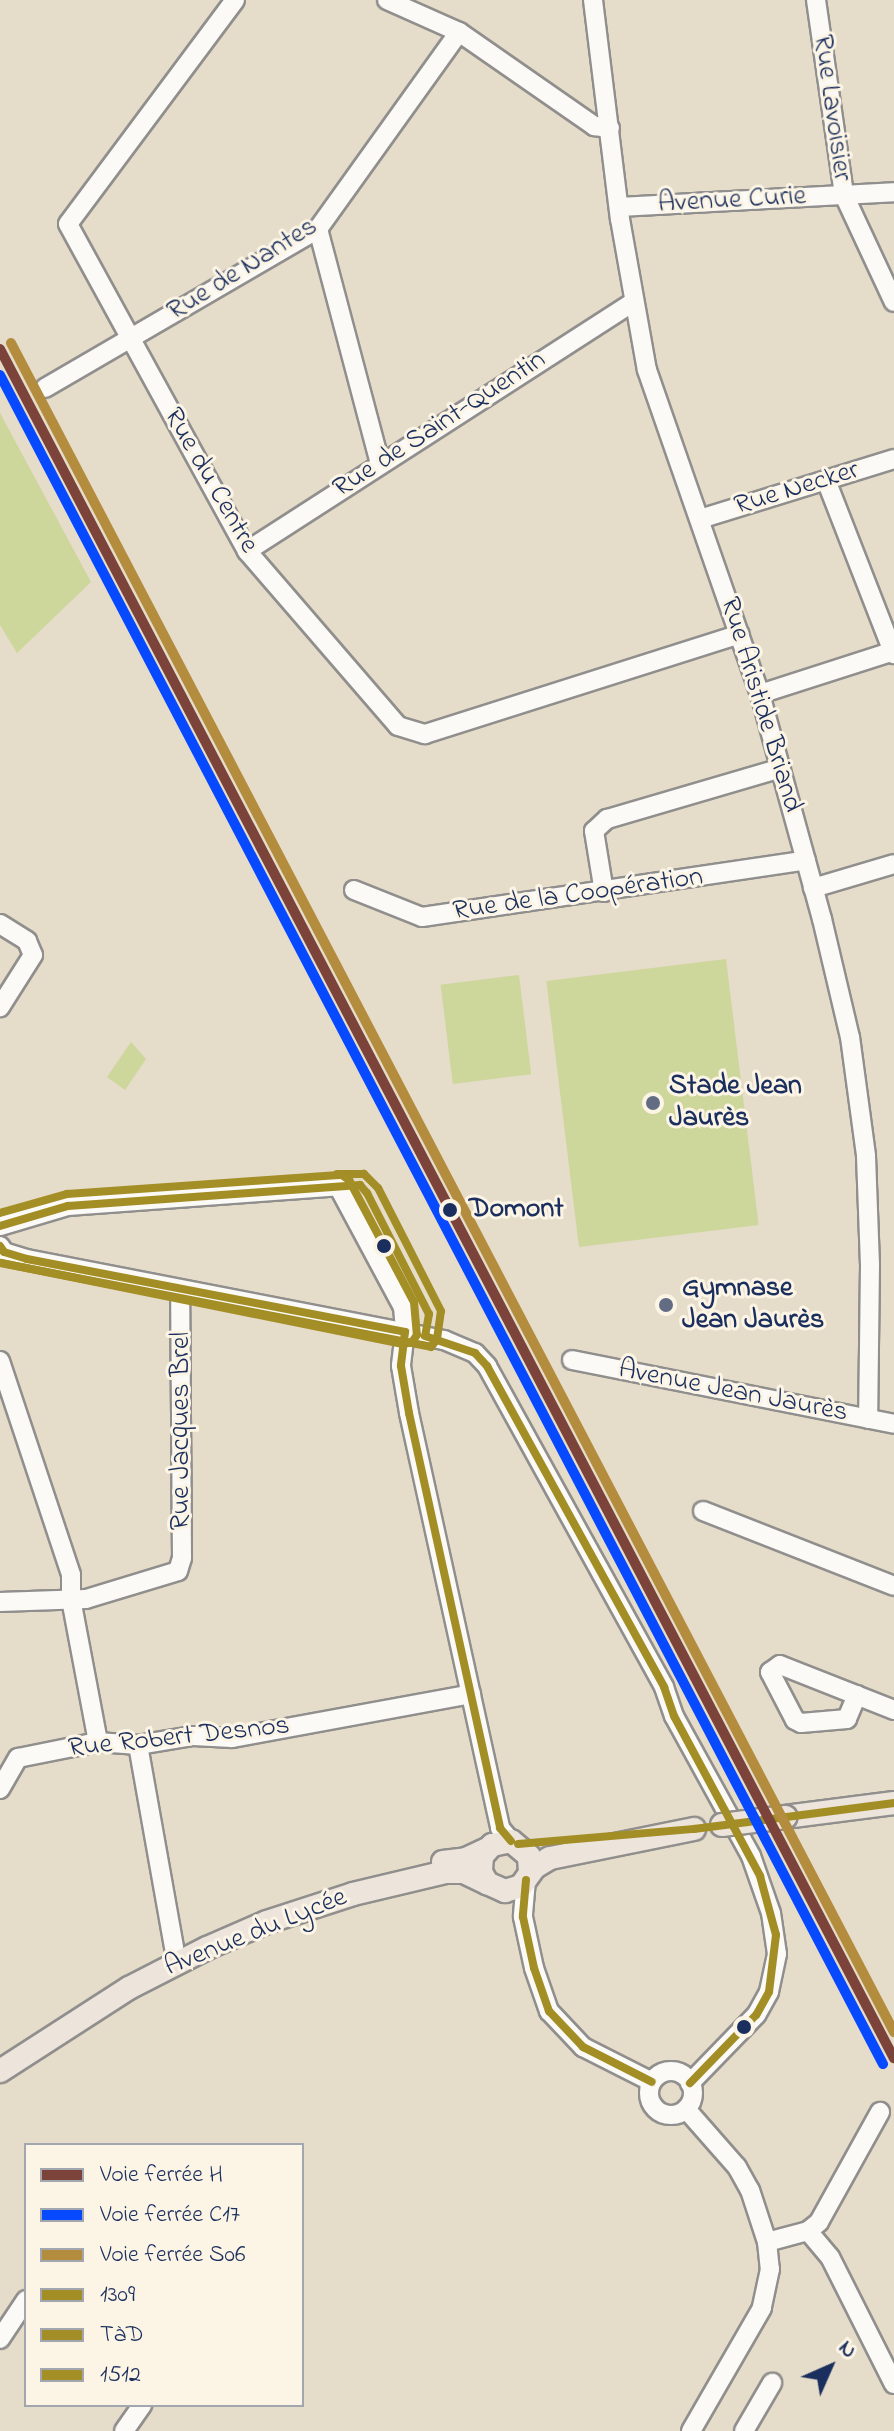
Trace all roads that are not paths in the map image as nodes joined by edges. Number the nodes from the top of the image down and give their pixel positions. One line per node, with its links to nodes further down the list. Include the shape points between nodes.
1 (235, 0): 13 (street, Rue du Centre, via 68,224)
2 (387, 0): 5 (street)
3 (593, 0): 6 (street, Rue Aristide Briand)
4 (816, 0): 8 (street, Rue Lavoisier)
5 (459, 32): 6 (street, via 594,126); 10 (street, Rue de Nantes)
6 (610, 128): 9 (street, Rue Aristide Briand)
7 (894, 192): 8 (street, Avenue Curie)
8 (844, 195): 9 (street, Avenue Curie); 12 (street, Rue Lavoisier)
9 (619, 207): 11 (street, Rue Aristide Briand)
10 (318, 229): 13 (street, Rue de Nantes); 16 (street)
11 (633, 302): 16 (street, Rue de Saint-Quentin); 18 (street, Rue Aristide Briand, via 647,370)
12 (894, 302)
13 (129, 340): 14 (street, Rue de Nantes); 19 (street, Rue du Centre)
14 (45, 388)
15 (894, 459): 17 (street, Rue Necker)
16 (380, 463): 19 (street, Rue de Saint-Quentin)
17 (826, 480): 18 (street, Rue Necker); 21 (street)
18 (700, 519): 20 (street, Rue Aristide Briand)
19 (247, 551): 20 (street, Rue du Centre, via 398,726 425,734)
20 (740, 634): 22 (street, Rue Aristide Briand)
21 (894, 652): 22 (street)
22 (760, 694): 23 (street, Rue Aristide Briand)
23 (781, 768): 24 (street, Rue Aristide Briand); 28 (street, via 607,819 594,831)
24 (806, 860): 26 (street, Rue Aristide Briand); 28 (street, Rue de la Coopération)
25 (894, 864): 26 (street)
26 (813, 888): 37 (street, Rue Aristide Briand, via 850,1037 866,1156)
27 (354, 890): 28 (street, Rue de la Coopération, via 422,917)
28 (604, 892)
29 (0, 924): 30 (street, via 32,948 33,955)
30 (0, 1007)
31 (0, 1226): 34 (street, via 68,1206 338,1186 403,1307)
32 (0, 1246): 33 (street, via 27,1259)
33 (180, 1290): 34 (street); 41 (street, Rue Jacques Brel, via 178,1571)
34 (405, 1332): 43 (street, via 401,1366 409,1413); 60 (street, via 452,1343 475,1353 487,1366 751,1856 771,1913 777,1954 769,1992 756,2015)
35 (572, 1360): 37 (street, Avenue Jean Jaurès)
36 (0, 1361): 41 (street, via 71,1575)
37 (868, 1419): 38 (street, Avenue Jean Jaurès)
38 (894, 1424)
39 (703, 1511): 40 (street)
40 (894, 1586)
41 (71, 1599): 42 (street); 46 (street)
42 (0, 1602)
43 (471, 1694): 47 (street, Rue Robert Desnos, via 232,1738 193,1736); 51 (street, via 500,1828)
44 (857, 1695): 44 (street, via 847,1719 801,1723 770,1672 780,1665); 45 (street)
45 (894, 1710)
46 (98, 1742): 47 (street, Rue Robert Desnos); 48 (street, Rue Robert Desnos, via 18,1758)
47 (138, 1745): 56 (street)
48 (0, 1789)
49 (894, 1803): 50 (main road, bridge)
50 (694, 1829): 51 (main road); 53 (main road, via 550,1858)
51 (514, 1843): 52 (main road, via 498,1842); 53 (main road, via 529,1856)
52 (487, 1849): 54 (main road, via 480,1866); 56 (main road, Avenue du Lycée, via 466,1859 343,1885)
53 (528, 1876): 54 (main road, via 514,1890); 55 (street)
54 (492, 1886): 55 (street); 58 (main road, Avenue du Lycée, via 464,1872 432,1875 254,1927 129,1988)
55 (523, 1917): 59 (street, via 540,1992 563,2029 590,2051)
56 (174, 1948): 57 (main road, Avenue du Lycée)
57 (0, 2057)
58 (0, 2071)
59 (652, 2082): 60 (street, via 668,2071); 61 (street, via 649,2094 657,2110 675,2115)
60 (690, 2083): 61 (street, via 693,2096)
61 (686, 2109): 64 (street, via 737,2167)
62 (880, 2112): 63 (street, via 819,2222)
63 (808, 2231): 64 (street); 68 (street, via 830,2257)
64 (767, 2242): 71 (street, via 770,2269 762,2308)
65 (24, 2303): 66 (street)
66 (0, 2339)
67 (772, 2383): 72 (street)
68 (894, 2384)
69 (141, 2407): 70 (street)
70 (124, 2431)
71 (691, 2431)
72 (744, 2431)

